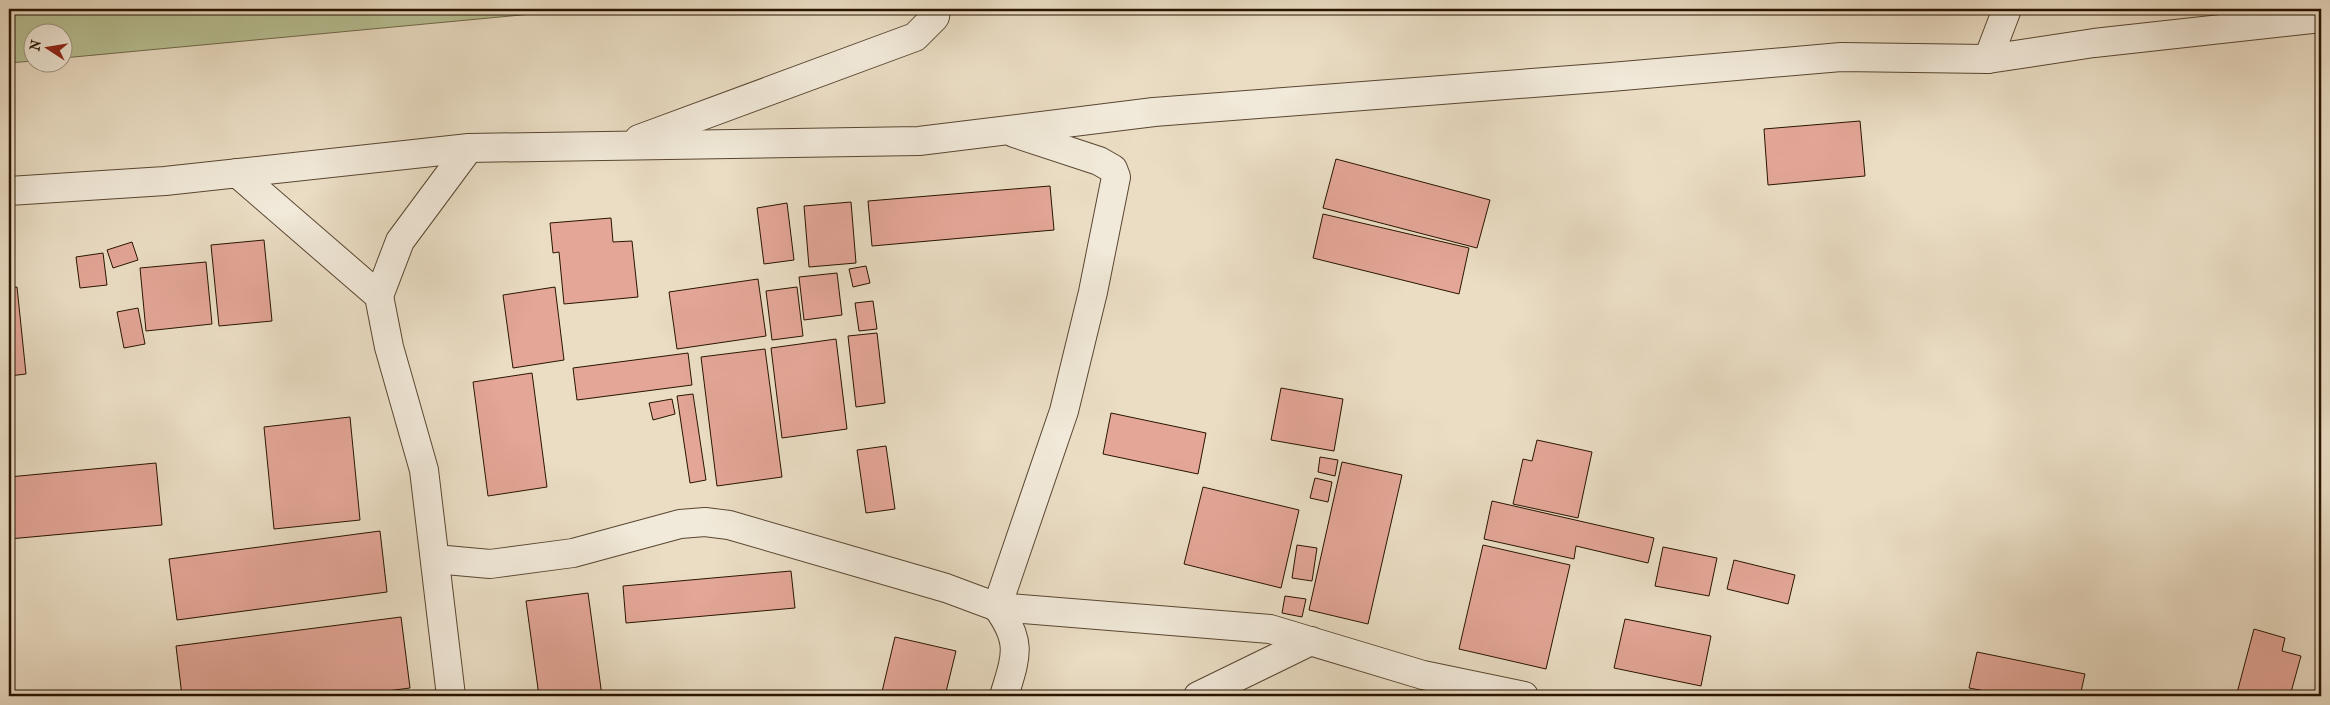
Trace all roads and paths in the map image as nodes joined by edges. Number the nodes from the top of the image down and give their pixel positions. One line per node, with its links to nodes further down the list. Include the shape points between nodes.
1 (936, 9): 6 (street, via 935,17 915,37)
2 (2007, 9): 4 (street)
3 (2321, 18): 4 (street, via 2094,43)
4 (1988, 59): 5 (street, via 1841,57 1154,112)
5 (1004, 130): 6 (street, via 919,141); 12 (street, via 1099,161 1113,169 1116,177 1093,292 1064,410)
6 (618, 147): 7 (street)
7 (470, 148): 8 (street); 10 (street, via 400,241)
8 (238, 174): 9 (street); 10 (street)
9 (9, 191)
10 (379, 296): 11 (street, via 389,347 424,470)
11 (435, 559): 12 (street, via 490,564 573,553 680,524 705,522 729,525 946,588); 15 (street)
12 (998, 607): 13 (street, via 1270,629); 16 (street, via 1011,625 1015,645 1014,665)
13 (1310, 641): 14 (street, via 1424,675); 17 (street)
14 (1510, 695)
15 (451, 696)
16 (1004, 696)
17 (1198, 696)

